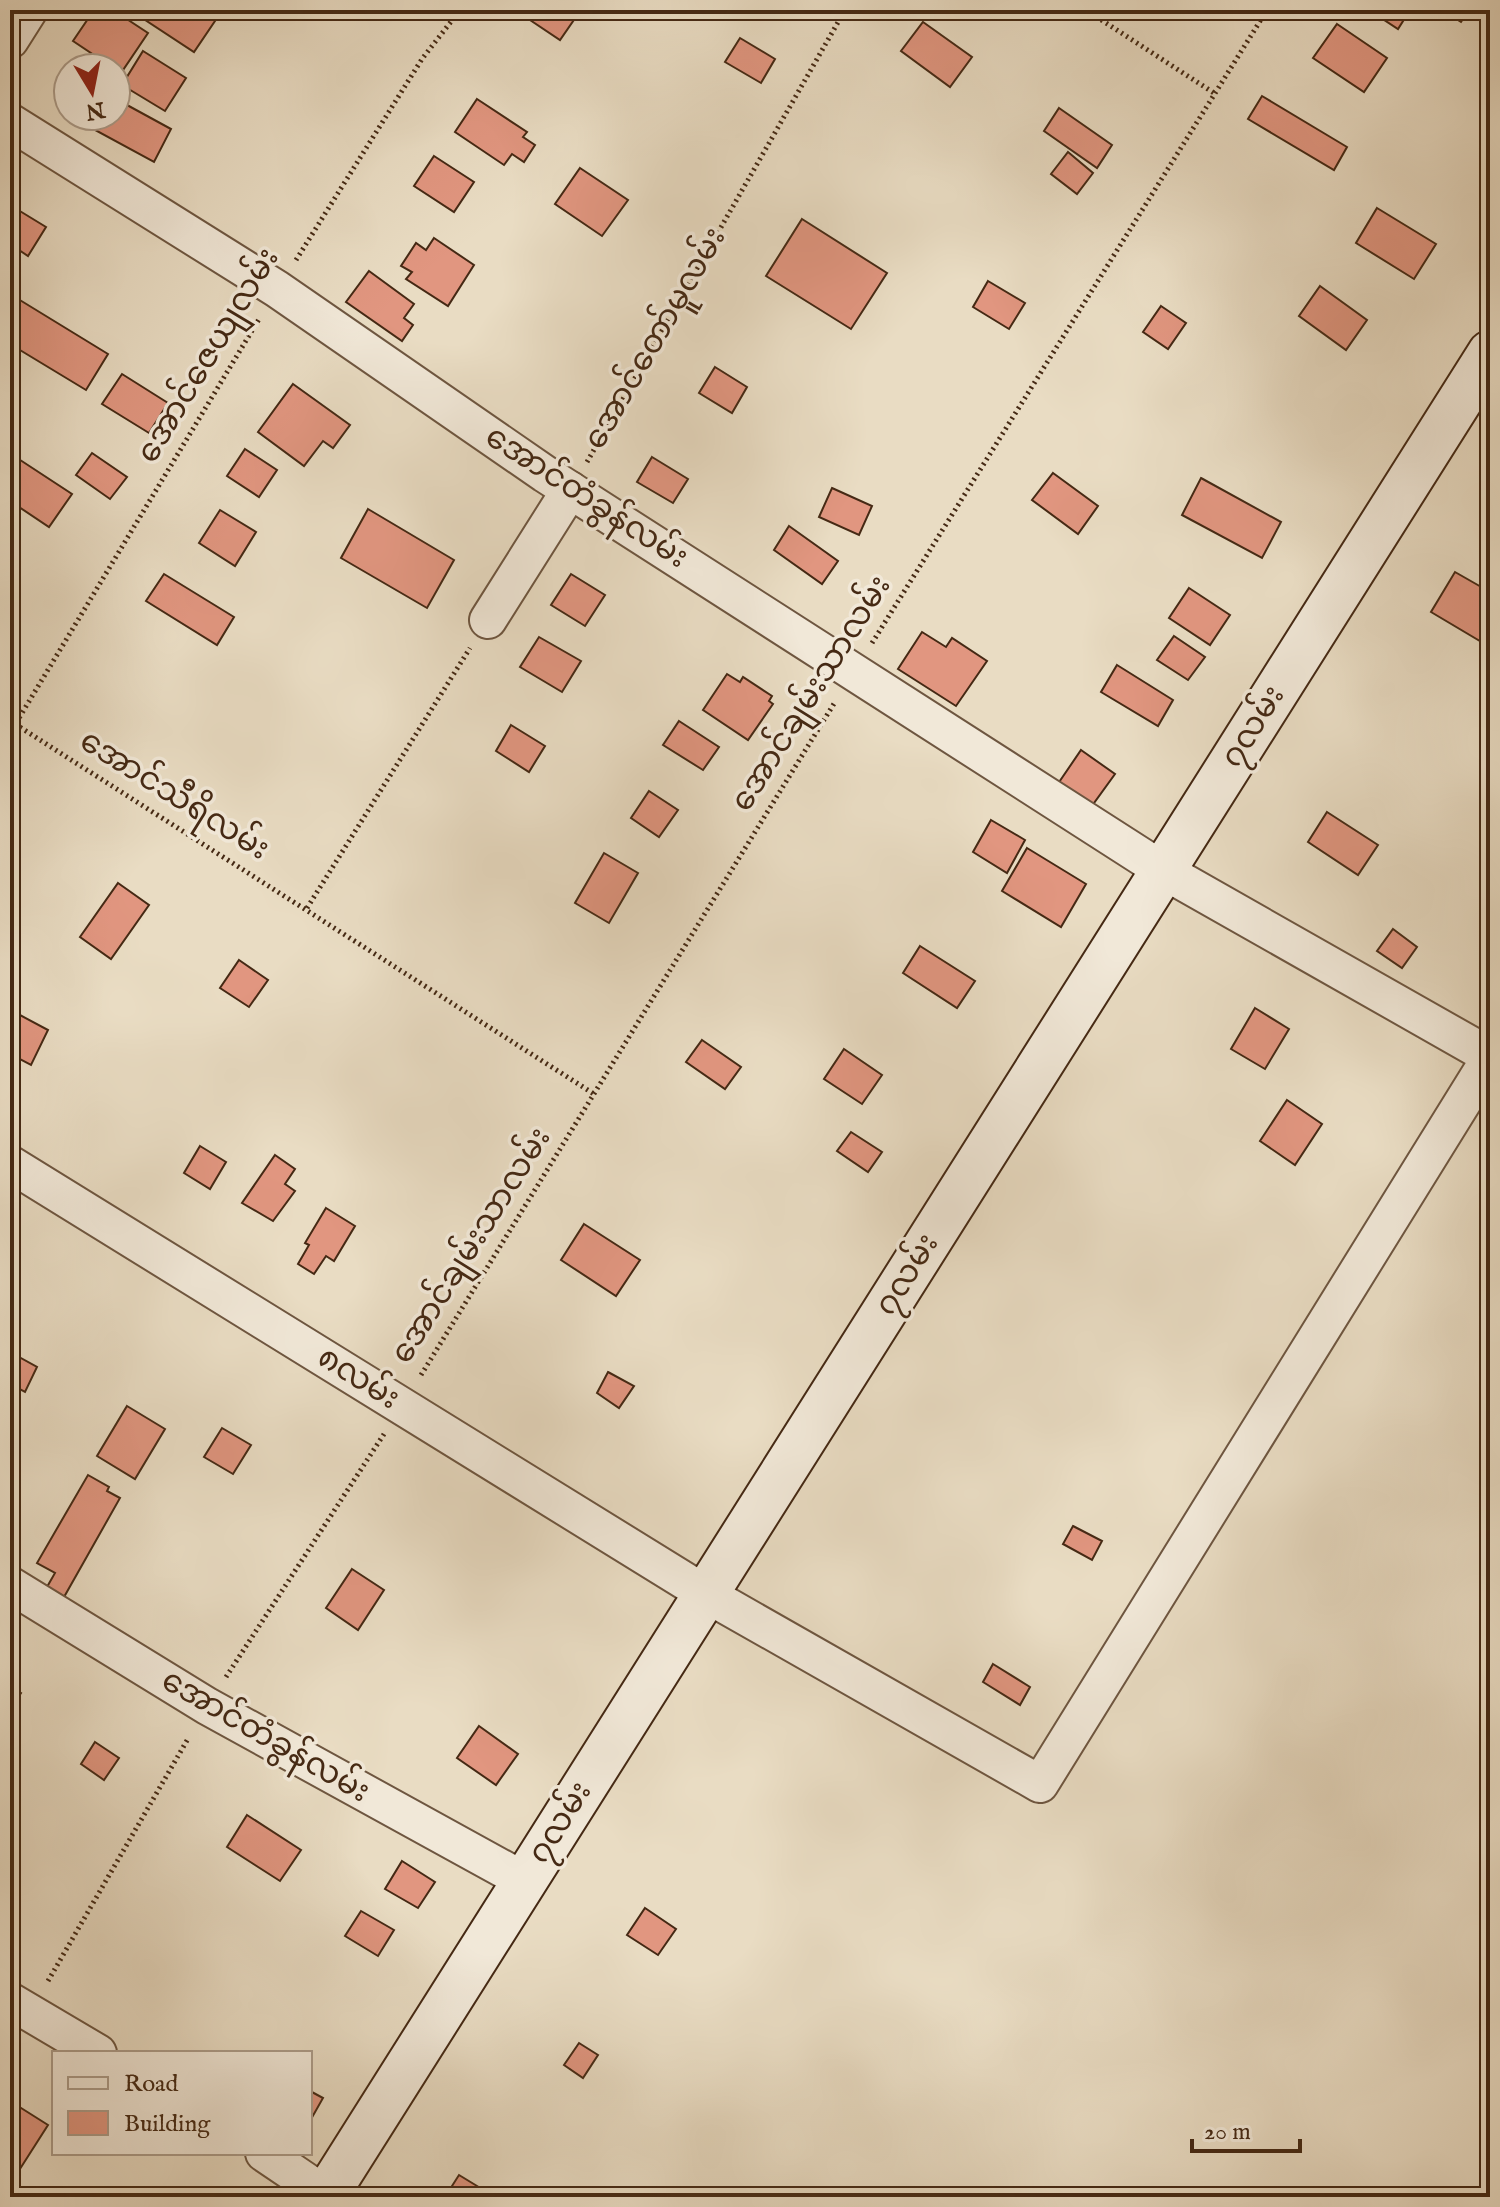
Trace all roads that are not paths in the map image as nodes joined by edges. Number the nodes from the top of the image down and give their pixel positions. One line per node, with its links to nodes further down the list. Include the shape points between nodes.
1 (29, 10): 2 (street)
2 (10, 40)
3 (10, 122): 5 (street, အောင်တံခွန်လမ်း, via 277,289)
4 (1490, 353): 7 (street, ၇လမ်း)
5 (570, 490): 6 (street); 7 (street, အောင်တံခွန်လမ်း)
6 (488, 620)
7 (1164, 871): 8 (street, အောင်တံခွန်လမ်း); 11 (street, ၇လမ်း)
8 (1490, 1057): 11 (street, ၈လမ်း, via 1040,1784)
9 (10, 1164): 11 (street, ၈လမ်း)
10 (10, 1585): 12 (street, အောင်တံခွန်လမ်း, via 207,1706)
11 (706, 1594): 12 (street, ၇လမ်း)
12 (525, 1881): 16 (street, ၇လမ်း)
13 (10, 2001): 14 (street)
14 (95, 2051)
15 (267, 2155): 16 (street)
16 (326, 2196)

